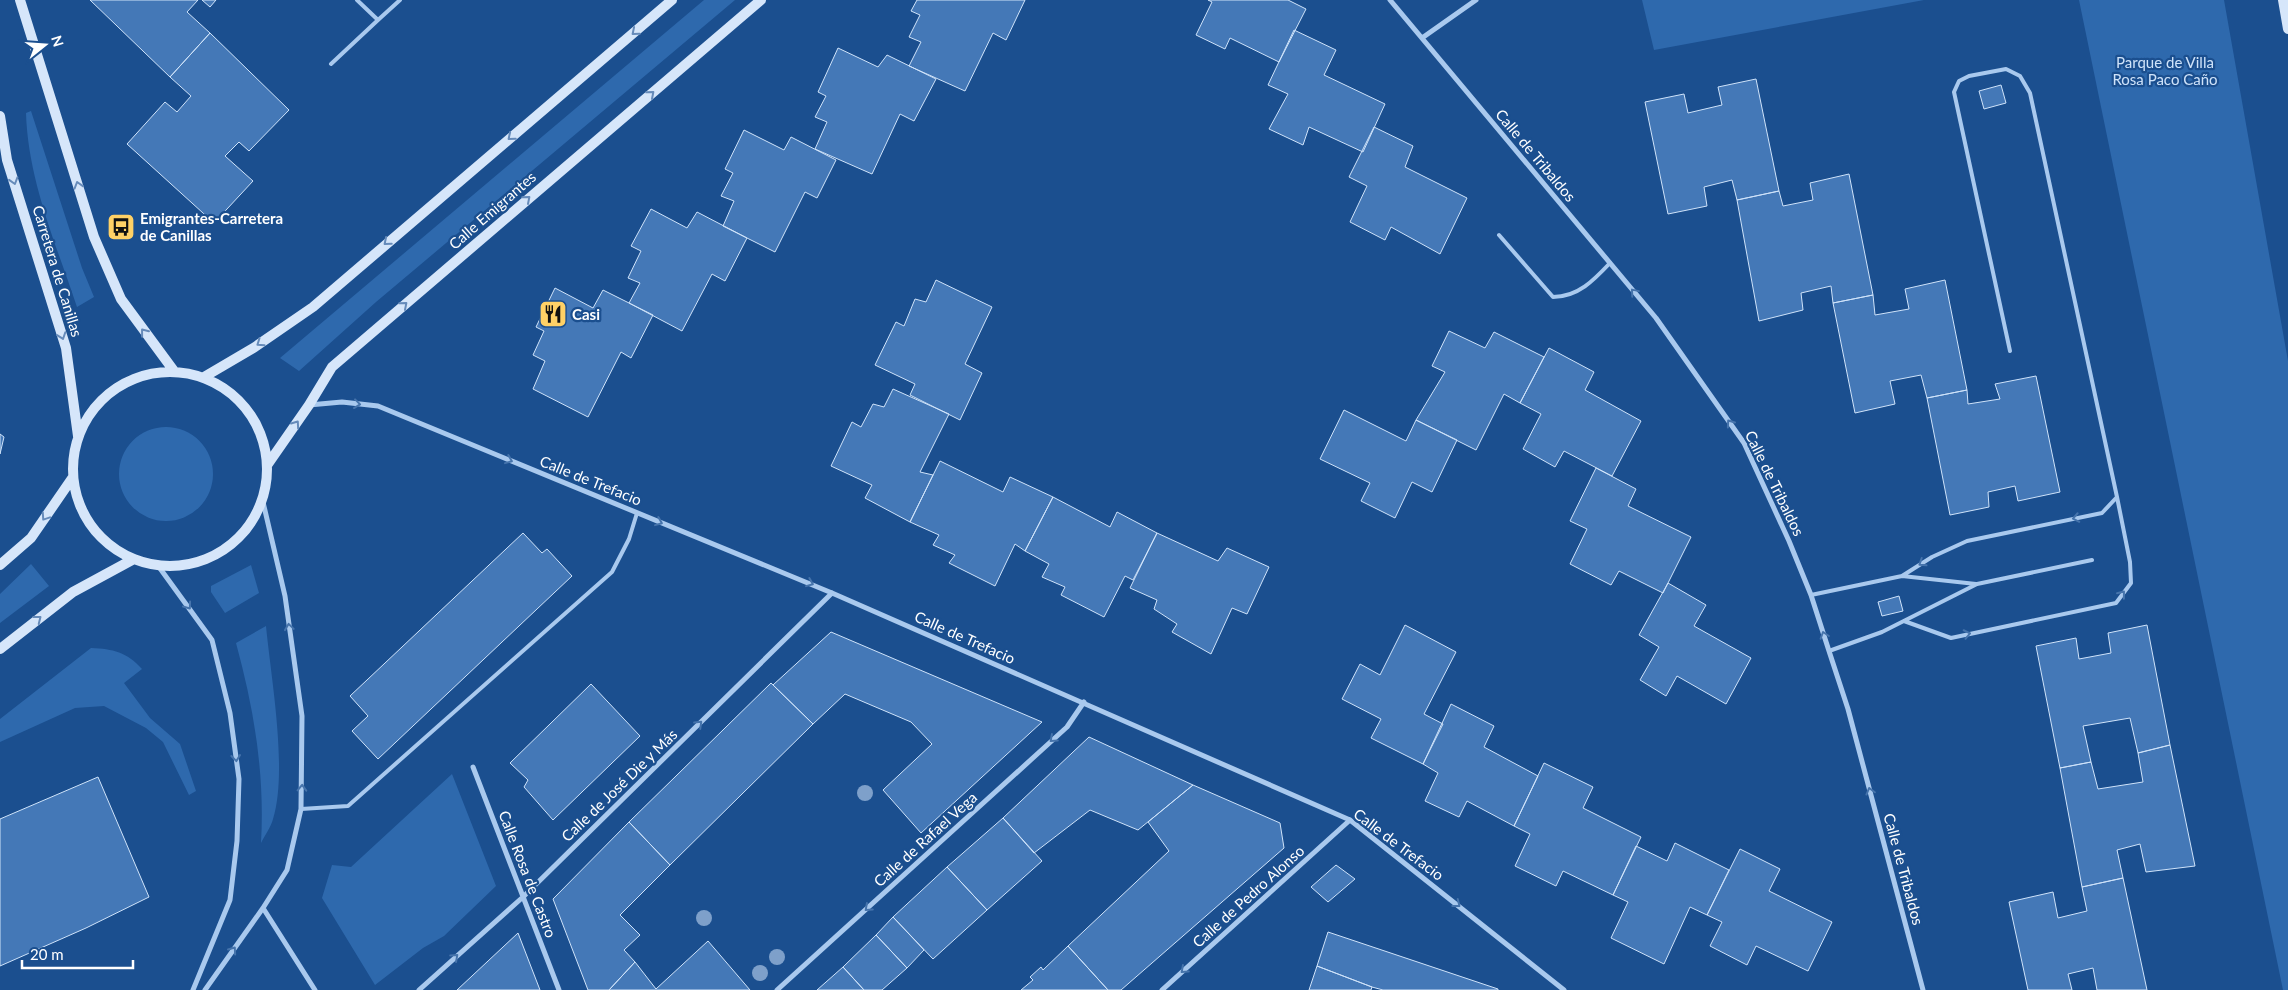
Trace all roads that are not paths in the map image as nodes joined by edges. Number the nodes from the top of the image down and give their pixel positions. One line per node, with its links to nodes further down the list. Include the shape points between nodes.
1 (20, 0): 18 (street, one-way to 1, via 121,299 94,238)
2 (357, 0): 9 (lane)
3 (400, 0): 9 (lane)
4 (672, 0): 19 (street, one-way to 19, via 313,307)
5 (760, 0): 20 (street, Calle Emigrantes, one-way to 5, via 332,367)
6 (1390, 0): 11 (street, Calle de Tribaldos)
7 (1476, 0): 11 (street)
8 (2283, 0): 10 (street)
9 (378, 20): 12 (lane)
10 (2288, 29)
11 (1422, 38): 16 (street, Calle de Tribaldos)
12 (331, 64)
13 (0, 116): 14 (street, Carretera de Canillas)
14 (4, 161): 21 (street, Carretera de Canillas, one-way to 21, via 66,348)
15 (1499, 235): 16 (lane, via 1553,297 1565,297 1577,291 1592,282)
16 (1610, 263): 34 (street, Calle de Tribaldos, one-way to 16, via 1744,443 1656,318)
17 (2010, 351): 24 (lane, via 1954,92 1960,81 1969,76 2006,69 2020,76 2030,93)
18 (174, 371): 19 (street); 21 (street, via 143,375 109,392)
19 (204, 377): 22 (street, via 234,394 258,428)
20 (309, 405): 22 (street, Calle Emigrantes, one-way to 20); 26 (street, Calle de Trefacio, one-way to 26, via 342,402 378,406)
21 (78, 436): 23 (street)
22 (268, 464): 25 (street)
23 (72, 477): 27 (street, via 83,514 103,542); 29 (street, one-way to 29, via 30,538)
24 (2117, 496): 31 (lane, one-way to 31, via 2102,513 1967,541 1932,557); 35 (lane, one-way to 24, via 1951,638 2116,603 2131,583)
25 (262, 502): 30 (street, via 234,545 202,562); 40 (street, one-way to 25, via 302,716 285,596)
26 (637, 513): 33 (street, Calle de Trefacio, one-way to 33); 40 (lane, via 612,572 355,800 348,806)
27 (132, 560): 30 (street); 36 (street, one-way to 27, via 73,592)
28 (2092, 560): 32 (lane)
29 (0, 566)
30 (160, 566): 44 (street, one-way to 44, via 212,640 230,713 239,779 237,841 230,900)
31 (1902, 576): 32 (lane); 34 (lane)
32 (1977, 584): 35 (lane)
33 (832, 593): 38 (street, Calle de Trefacio); 42 (street, Calle de José Die y Más, one-way to 33)
34 (1811, 595): 37 (street, Calle de Tribaldos, one-way to 34)
35 (1904, 621): 37 (lane)
36 (0, 649)
37 (1829, 651): 52 (street, Calle de Tribaldos, one-way to 37, via 1848,709)
38 (1084, 702): 41 (street, Calle de Trefacio); 49 (street, Calle de Rafael Vega, one-way to 49, via 1067,727)
39 (473, 767): 42 (street, Calle Rosa de Castro)
40 (302, 809): 43 (street, via 287,870)
41 (1350, 820): 50 (street, Calle de Pedro Alonso, one-way to 50); 51 (street, Calle de Trefacio, one-way to 51)
42 (523, 897): 47 (street, Calle de José Die y Más, one-way to 42); 48 (street, Calle Rosa de Castro)
43 (263, 908): 45 (street, one-way to 43); 46 (street)
44 (193, 990)
45 (205, 990)
46 (315, 990)
47 (419, 990)
48 (559, 990)
49 (777, 990)
50 (1162, 990)
51 (1564, 990)
52 (1923, 990)

